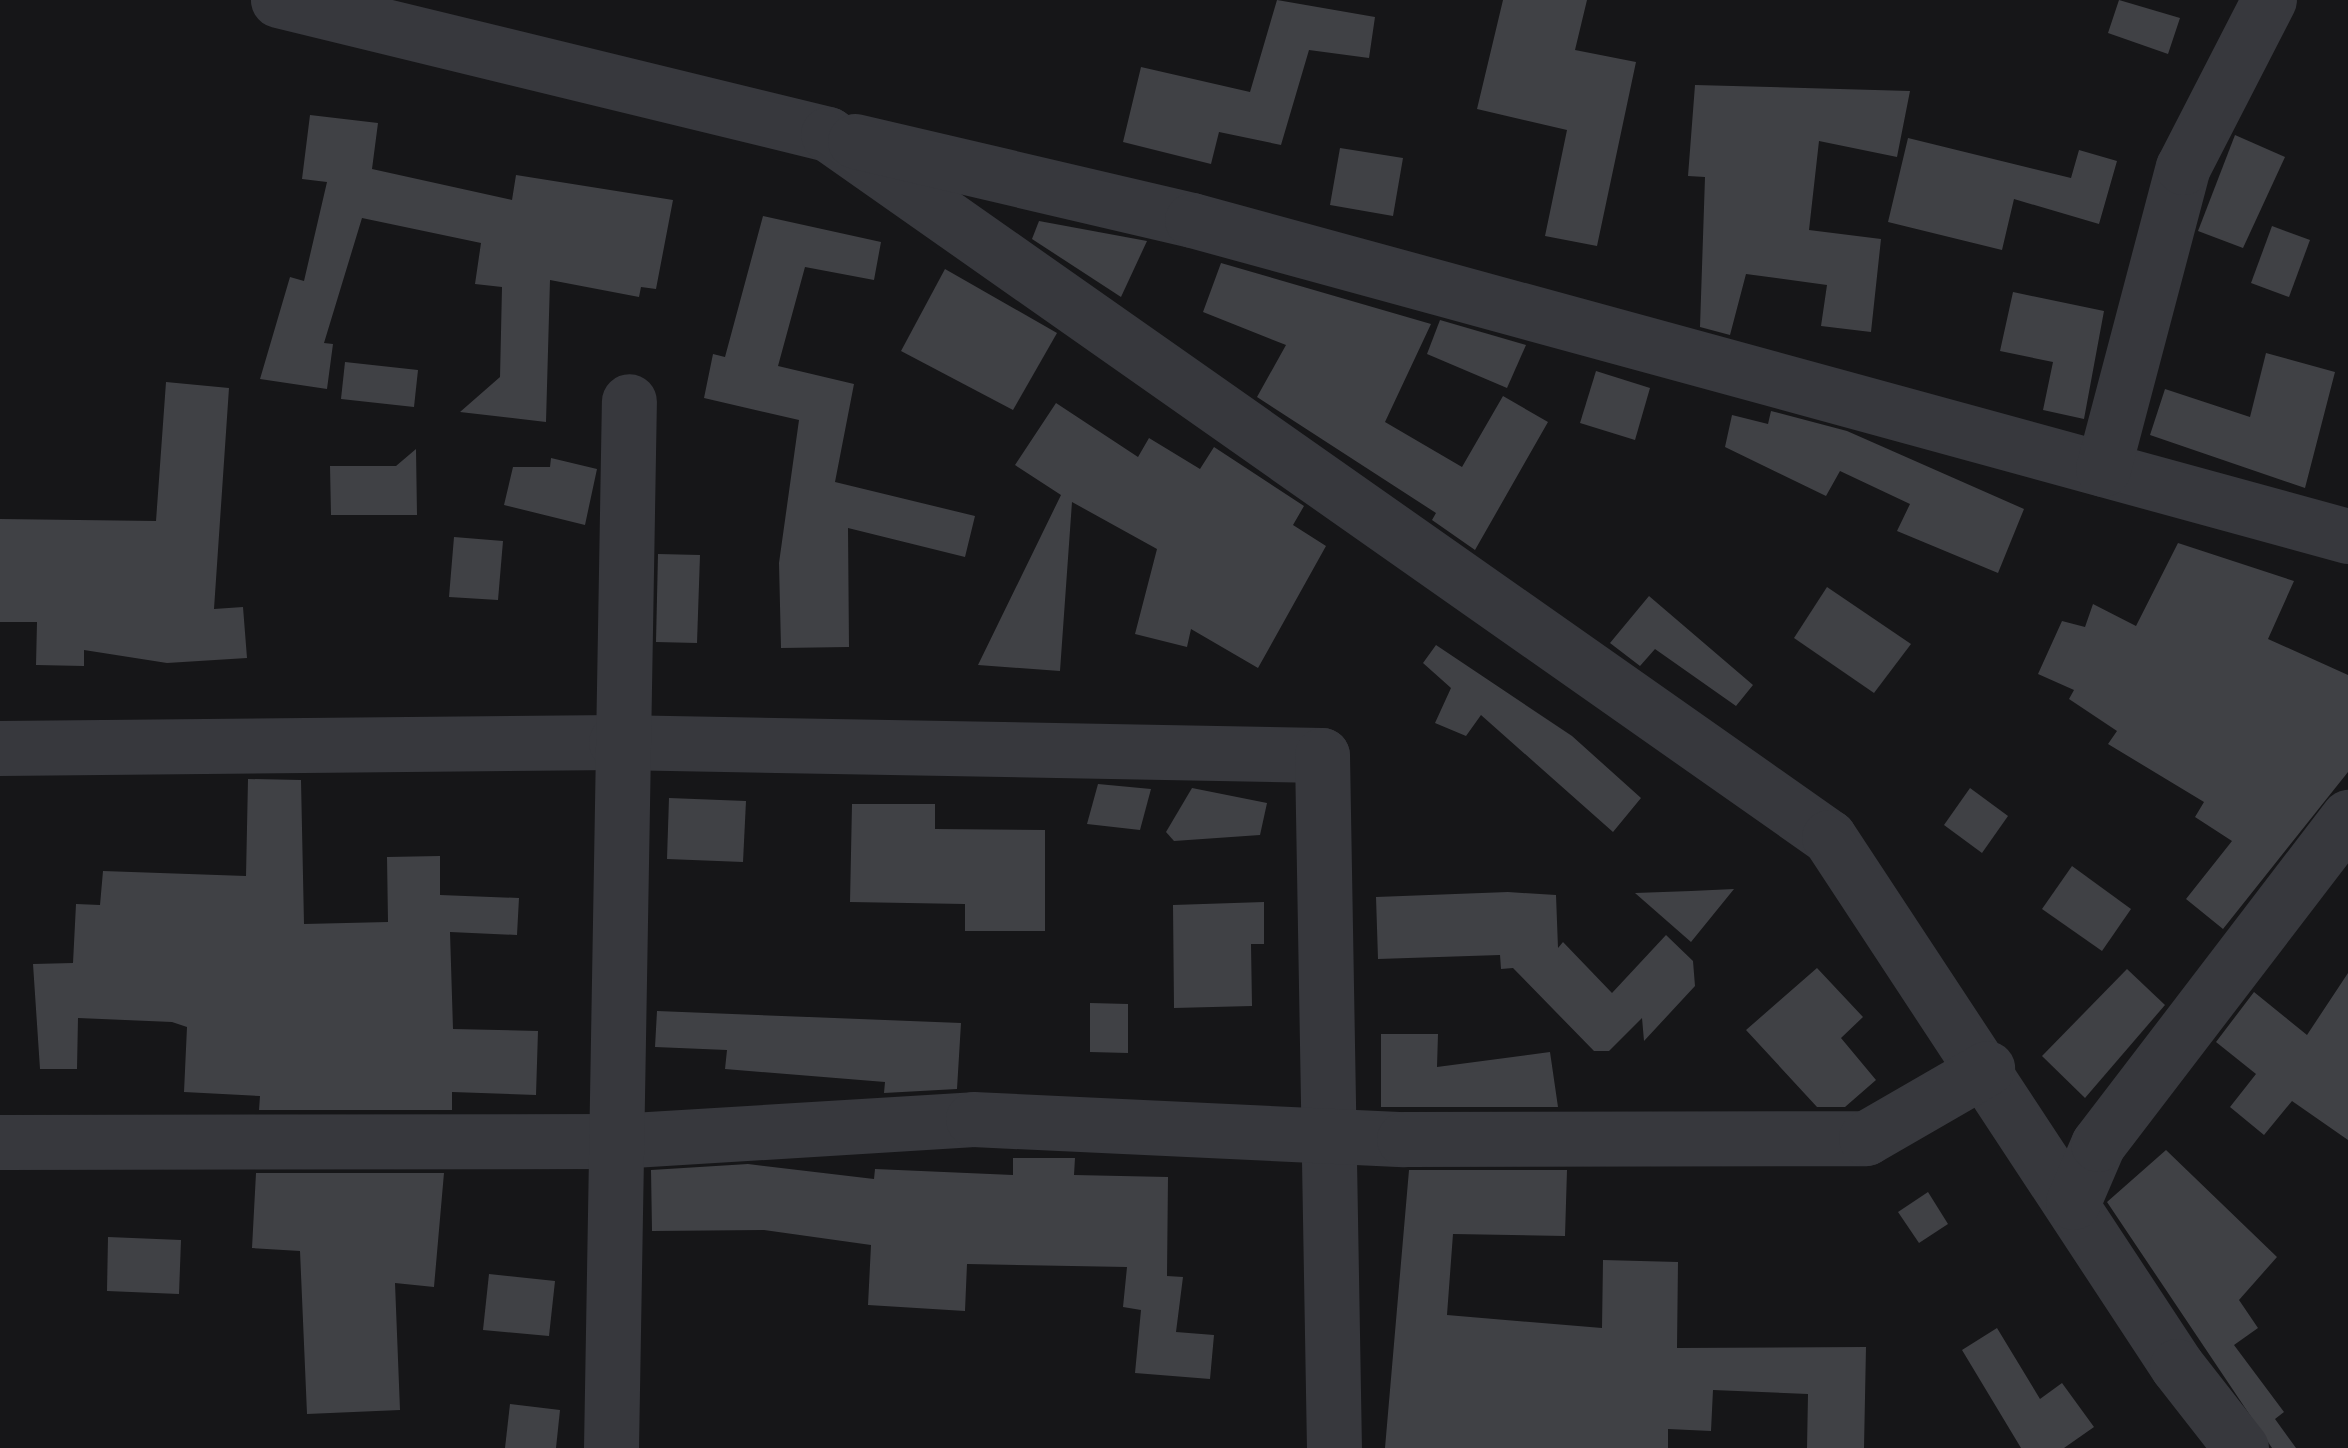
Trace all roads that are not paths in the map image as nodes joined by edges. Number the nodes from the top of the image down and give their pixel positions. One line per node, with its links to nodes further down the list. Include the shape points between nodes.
1 (278, 0): 3 (street)
2 (2269, 0): 6 (street, via 2183,168)
3 (336, 8): 4 (street)
4 (828, 134): 6 (street, via 1192,220); 11 (street, via 1830,837)
5 (629, 400): 8 (street)
6 (2103, 469): 7 (street)
7 (2348, 536)
8 (616, 742): 9 (street); 12 (street, via 1322,754); 13 (street)
9 (0, 748)
10 (2348, 817): 15 (street, via 2108,1130)
11 (1988, 1068): 12 (street, via 1866,1138); 15 (street)
12 (1332, 1134): 13 (street, via 974,1119); 17 (street)
13 (616, 1141): 14 (street); 16 (street)
14 (0, 1142)
15 (2072, 1202): 18 (street)
16 (610, 1448)
17 (1334, 1448)
18 (2241, 1448)

